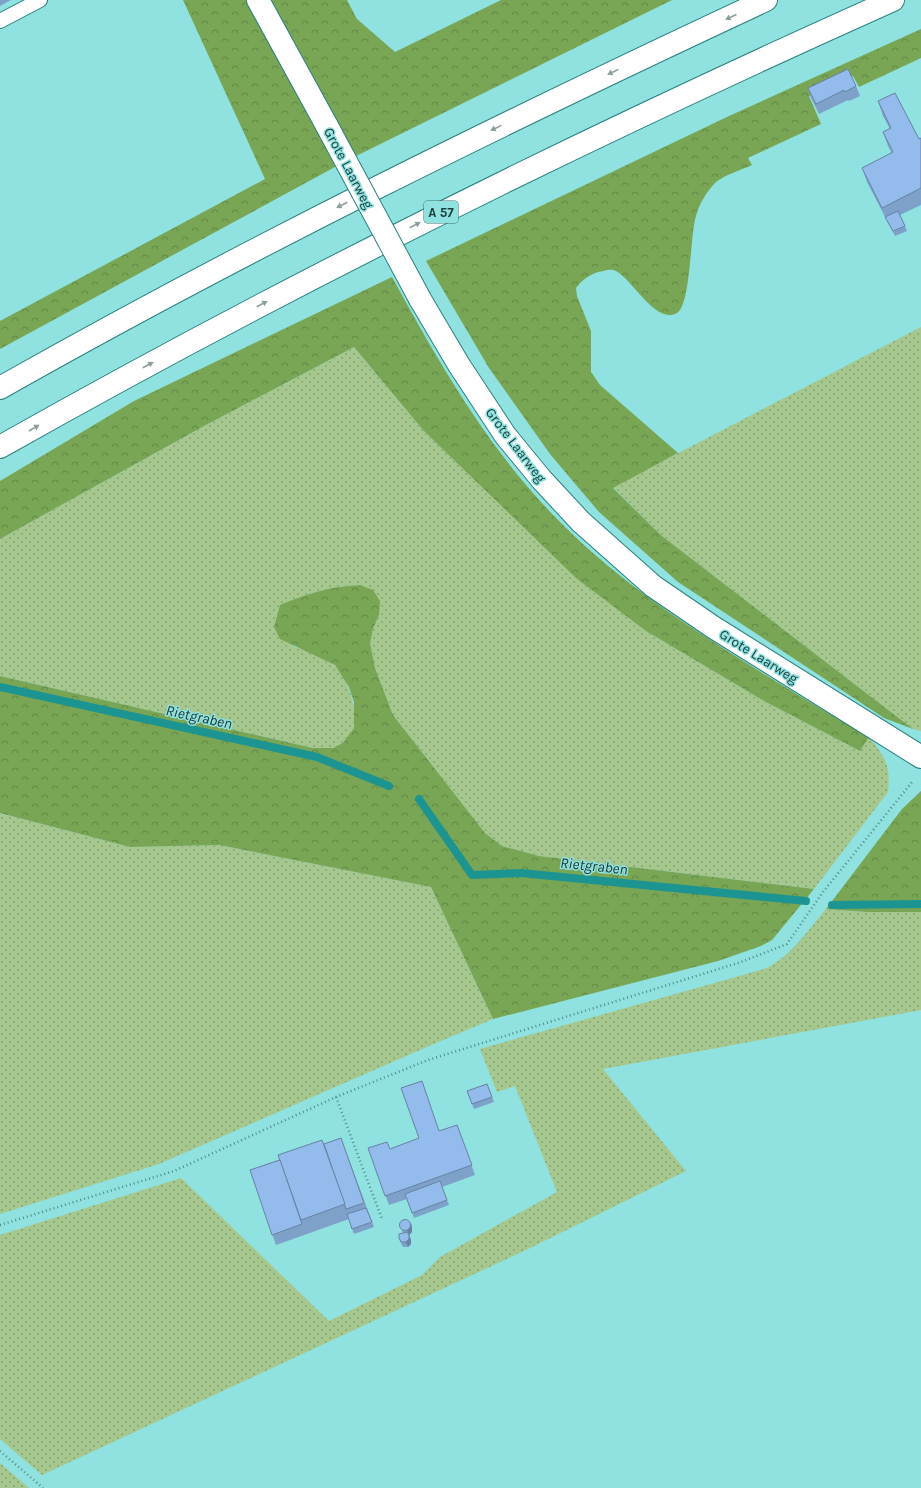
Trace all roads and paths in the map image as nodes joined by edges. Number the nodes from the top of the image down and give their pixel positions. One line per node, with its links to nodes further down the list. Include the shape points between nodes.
1 (40, 0): 5 (lane)
2 (258, 0): 8 (main road, Grote Laarweg, bridge, via 420,299 459,365 505,435 542,480 582,522 653,586)
3 (766, 0): 6 (main road, one-way to 6, via 452,149 260,248)
4 (893, 0): 7 (main road, A 57, one-way to 4, via 274,297 465,200 721,77)
5 (0, 21)
6 (0, 388)
7 (0, 447)
8 (919, 767): 9 (path, via 823,892 787,944 741,962 428,1060)
9 (336, 1097): 10 (path); 11 (path, via 174,1171)
10 (382, 1218)
11 (0, 1225)
12 (0, 1451): 13 (path)
13 (43, 1488)

